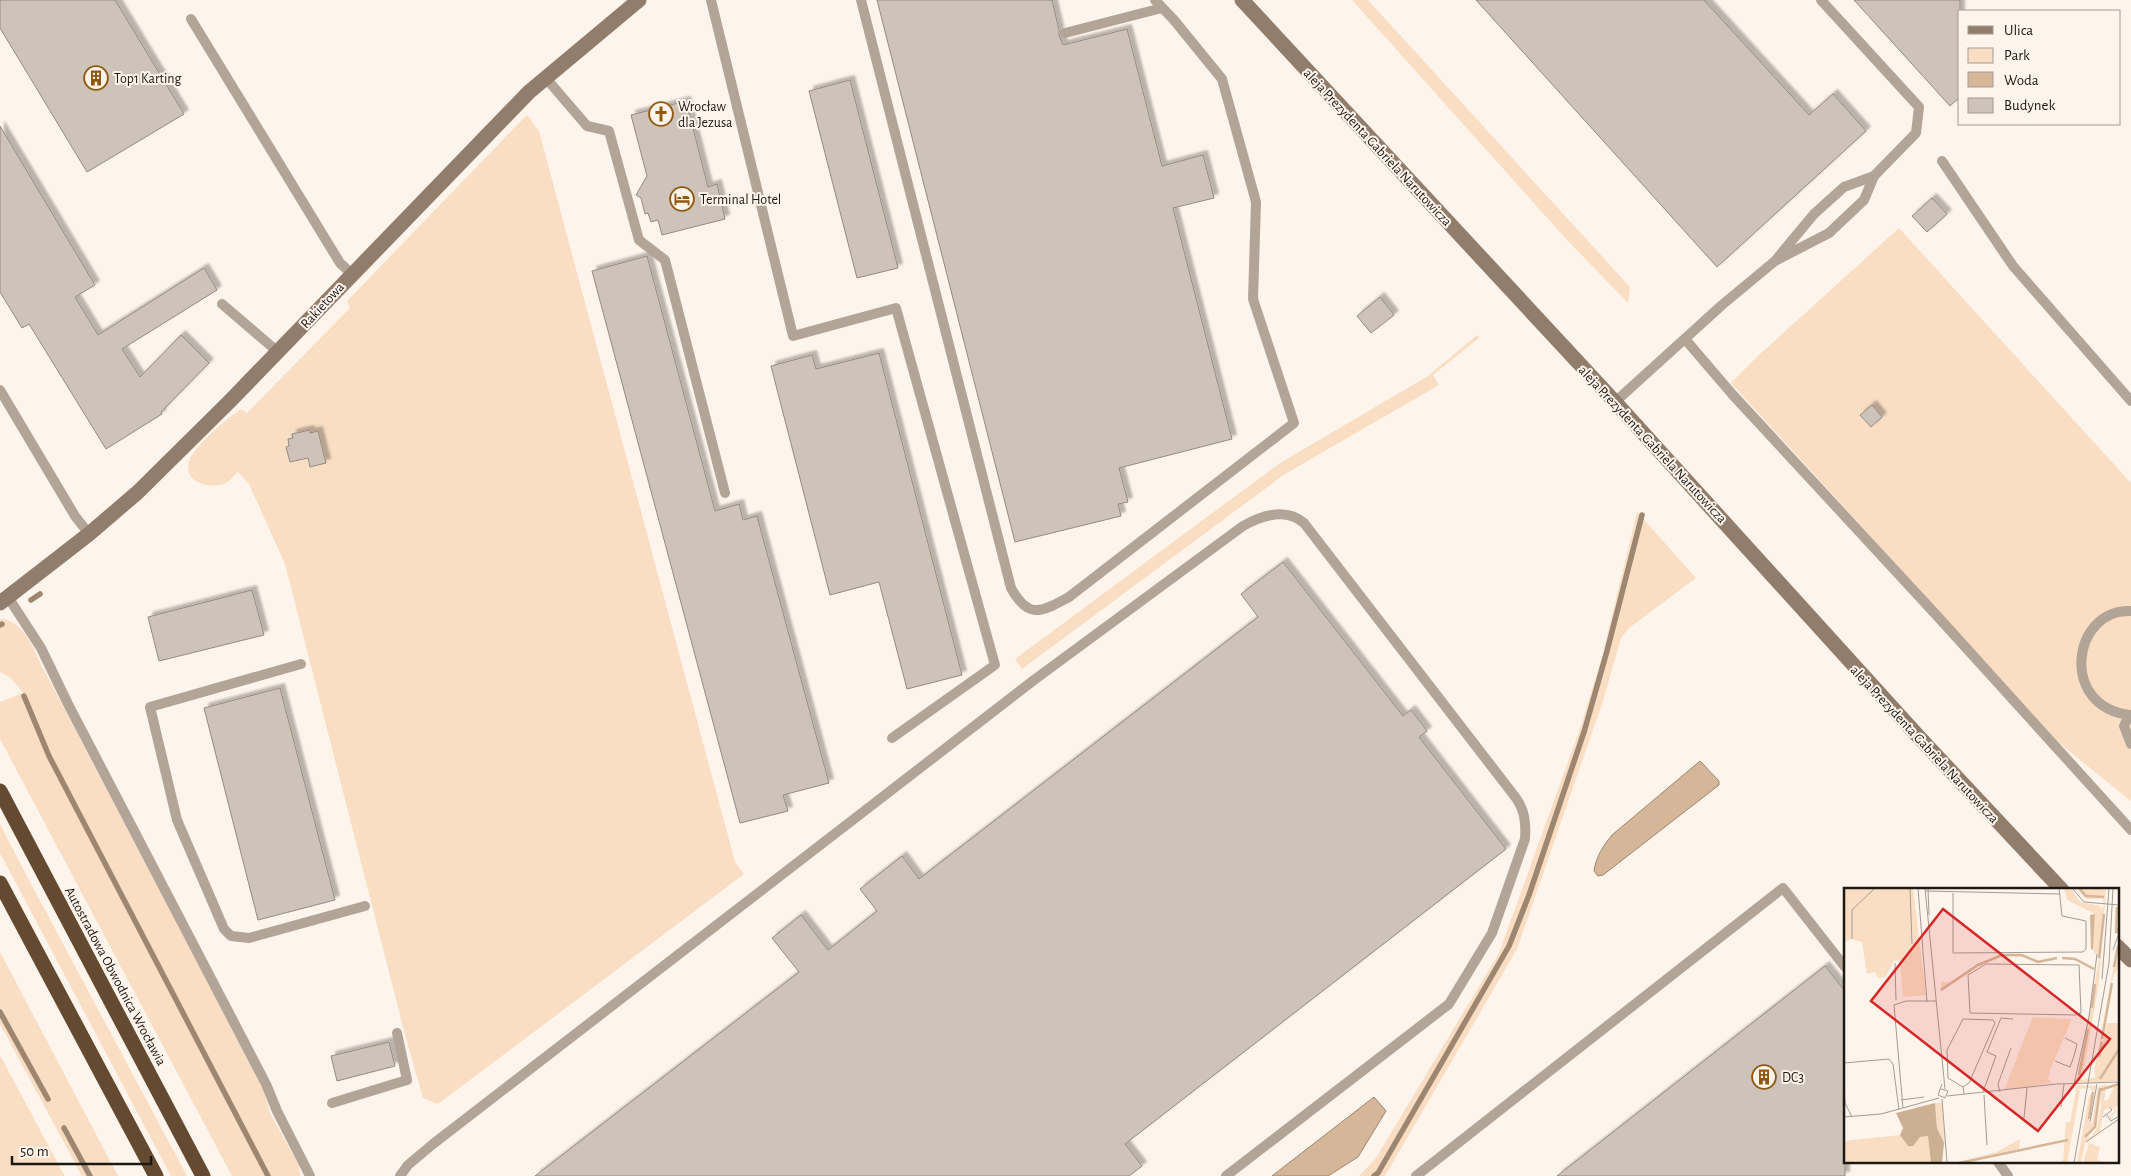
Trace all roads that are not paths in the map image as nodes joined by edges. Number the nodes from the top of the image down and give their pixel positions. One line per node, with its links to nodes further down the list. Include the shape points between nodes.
1 (639, 0): 9 (street, Rakietowa)
2 (711, 0): 26 (lane, via 793,336 896,308 995,665)
3 (861, 0): 6 (lane, via 1011,588 1019,602 1034,610 1069,597 1294,423 1253,299 1256,202 1222,79)
4 (1242, 0): 19 (street, aleja Prezydenta Gabriela Narutowicza)
5 (1821, 0): 11 (lane, via 1919,106 1916,133)
6 (1158, 4): 8 (lane)
7 (191, 19): 13 (lane, via 340,263)
8 (1065, 33)
9 (545, 77): 13 (street, Rakietowa); 20 (lane, via 587,126 609,131 639,240 665,260)
10 (1942, 160): 18 (lane, via 2013,266)
11 (1874, 176): 12 (lane, via 1844,187 1814,214); 12 (lane, via 1864,200 1829,233)
12 (1775, 261): 15 (lane)
13 (352, 274): 16 (street, Rakietowa)
14 (222, 304): 16 (lane)
15 (1685, 339): 19 (lane); 29 (lane)
16 (278, 352): 21 (street, Rakietowa, via 138,492)
17 (0, 390): 21 (lane)
18 (2131, 400)
19 (1615, 402): 31 (street, aleja Prezydenta Gabriela Narutowicza)
20 (725, 493)
21 (89, 534): 22 (street, Rakietowa)
22 (4, 600): 41 (lane, via 41,648 266,1084 276,1111)
23 (2131, 611): 25 (lane, via 2110,616 2096,625 2086,639 2081,656 2081,673 2087,689 2098,702 2113,711)
24 (301, 664): 32 (lane, via 150,707 177,820 224,929 230,936 249,938)
25 (2130, 715): 27 (lane, via 2124,726)
26 (892, 738)
27 (2131, 744)
28 (0, 791): 40 (highway, Autostradowa Obwodnica Wrocławia)
29 (2131, 830)
30 (0, 883): 39 (highway)
31 (2060, 888)
32 (365, 906)
33 (2118, 947): 34 (street)
34 (2131, 960)
35 (1844, 966): 44 (lane, via 1783,888)
36 (397, 1033): 37 (lane, via 407,1080)
37 (332, 1103)
38 (1999, 1164): 45 (lane)
39 (156, 1176)
40 (204, 1176)
41 (310, 1176)
42 (400, 1176): 43 (lane, via 433,1144 1066,656 1243,526 1273,514 1284,514 1300,520 1311,532 1516,798 1526,823 1525,839 1492,933 1449,1004)
43 (1226, 1176)
44 (1416, 1176)
45 (2008, 1176)

